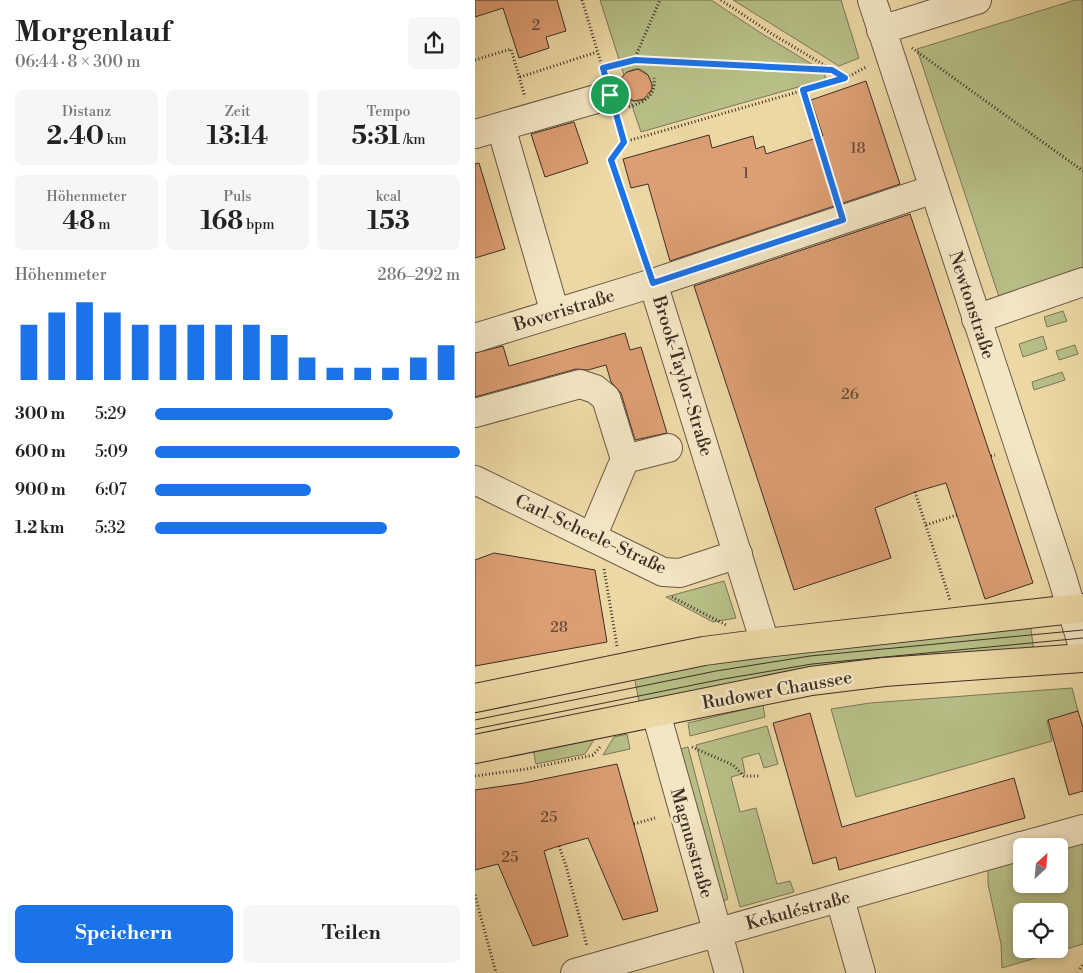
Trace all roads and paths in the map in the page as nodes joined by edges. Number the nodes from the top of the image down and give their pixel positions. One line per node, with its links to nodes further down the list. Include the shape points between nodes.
1 (582, 0): 8 (path)
2 (660, 0): 10 (path)
3 (721, 0): 13 (path)
4 (872, 0): 6 (street, Newtonstraße)
5 (977, 0): 6 (street)
6 (881, 30): 23 (street, Newtonstraße)
7 (911, 47): 22 (path)
8 (597, 52): 12 (path); 14 (path)
9 (475, 60): 14 (path, via 511,50)
10 (635, 60): 12 (path); 13 (path)
11 (866, 67): 16 (path)
12 (603, 68): 18 (path)
13 (832, 70): 16 (path)
14 (519, 77): 19 (path)
15 (654, 78): 18 (path, via 650,97 641,103)
16 (845, 78): 17 (path)
17 (803, 90): 21 (path); 24 (path)
18 (621, 100): 19 (street); 21 (path)
19 (532, 118): 20 (street)
20 (488, 131): 27 (street)
21 (624, 142): 26 (path, Brook-Taylor-Straße, via 611,160)
22 (1083, 171)
23 (934, 189): 24 (street, Boveristraße); 28 (street, Newtonstraße)
24 (843, 220): 26 (street, Boveristraße)
25 (1083, 282): 28 (street)
26 (653, 283): 27 (street, Boveristraße); 38 (street, Brook-Taylor-Straße)
27 (555, 313): 29 (street, Boveristraße)
28 (976, 319): 41 (street, Newtonstraße)
29 (475, 338)
30 (475, 413): 32 (street, via 580,384 595,389 606,398)
31 (668, 448): 32 (street)
32 (625, 460): 37 (street)
33 (475, 480): 37 (street, Carl-Scheele-Straße)
34 (915, 492): 36 (path)
35 (957, 515): 36 (path)
36 (926, 526): 40 (path)
37 (596, 539): 39 (street, Carl-Scheele-Straße); 45 (path)
38 (738, 554): 39 (street, Carl-Scheele-Straße, via 680,573); 43 (street, Brook-Taylor-Straße)
39 (663, 572): 42 (path, via 667,595)
40 (951, 606)
41 (1077, 608): 43 (main road); 44 (street, Newtonstraße)
42 (731, 627)
43 (765, 643): 47 (main road, via 704,652)
44 (1083, 647)
45 (618, 650)
46 (1083, 658): 48 (main road, Rudower Chaussee, via 884,672 811,681)
47 (475, 698)
48 (656, 713): 51 (main road, Rudower Chaussee); 62 (street, Magnusstraße)
49 (605, 742): 52 (path, via 593,755 524,770)
50 (692, 747): 53 (path, via 733,765 743,776)
51 (475, 750)
52 (475, 776)
53 (759, 776)
54 (655, 818): 55 (path)
55 (633, 824)
56 (1083, 829): 57 (street, Kekuléstraße)
57 (1050, 838)
58 (559, 846): 63 (path, via 566,866)
59 (1013, 848): 61 (street, Kekuléstraße)
60 (475, 895): 66 (path)
61 (840, 899): 62 (street, Kekuléstraße); 68 (street)
62 (717, 932): 63 (street, Kekuléstraße); 67 (street, Magnusstraße)
63 (582, 963)
64 (1083, 964): 65 (path)
65 (1080, 969)
66 (497, 973)
67 (729, 973)
68 (861, 973)

